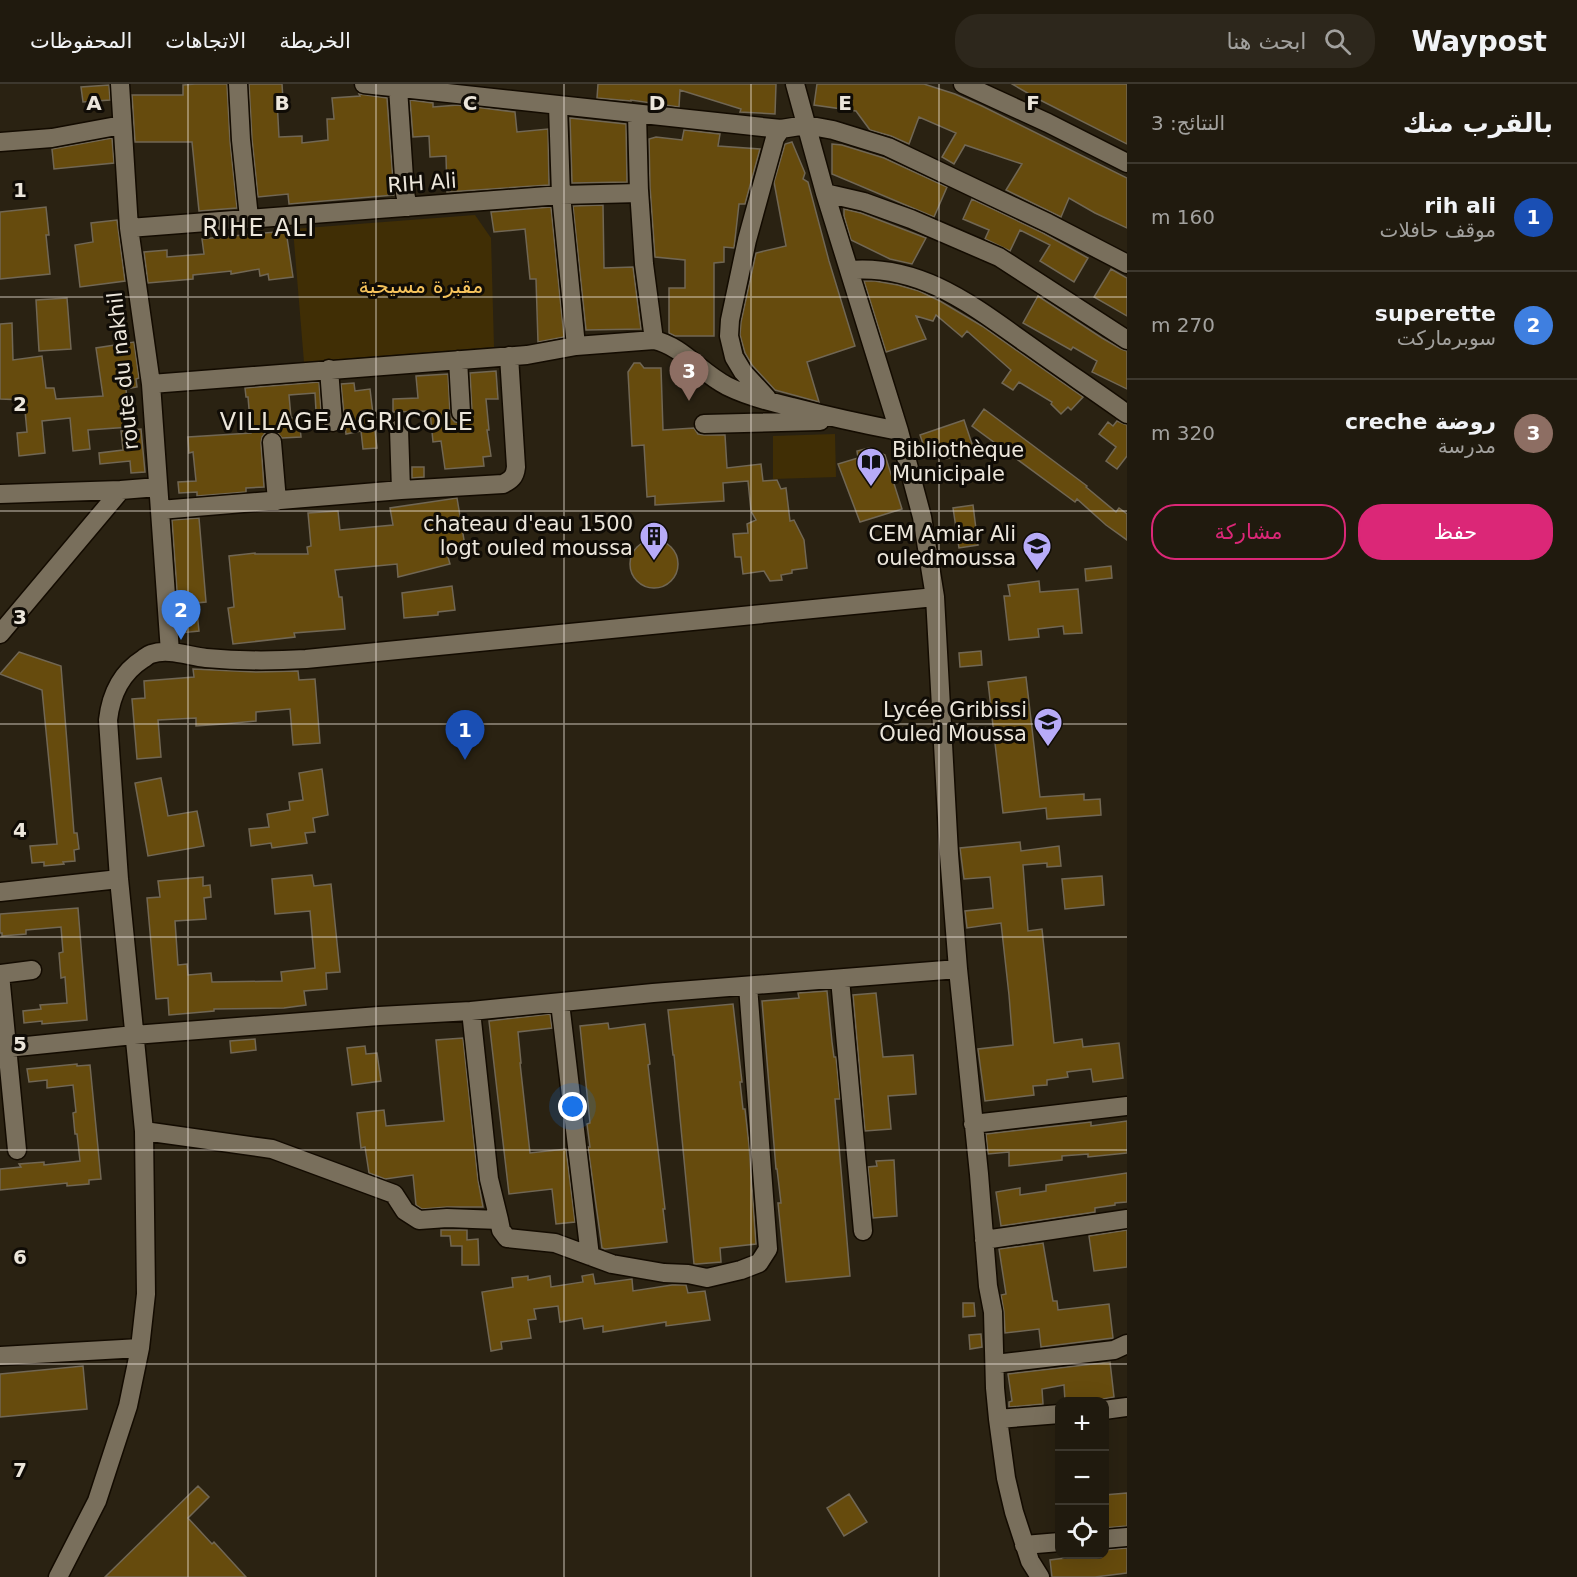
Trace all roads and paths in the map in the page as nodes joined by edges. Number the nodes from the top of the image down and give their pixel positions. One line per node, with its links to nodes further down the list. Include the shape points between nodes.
1 (120, 84): 9 (street, route du nakhil)
2 (238, 84): 18 (street)
3 (364, 84): 6 (street)
4 (795, 84): 10 (street)
5 (963, 84): 13 (street)
6 (398, 88): 7 (street); 17 (street)
7 (558, 106): 8 (street); 16 (street)
8 (637, 114): 11 (street); 14 (street)
9 (122, 125): 12 (street, via 52,138); 19 (street, route du nakhil)
10 (806, 125): 11 (street); 15 (street); 20 (street, via 888,147)
11 (782, 129): 29 (street, via 775,138 747,240 729,336 743,372)
12 (0, 142)
13 (1127, 163)
14 (639, 190): 16 (street, RIH Ali); 23 (street)
15 (825, 193): 21 (street); 22 (street, via 864,201 999,257)
16 (561, 195): 17 (street, RIH Ali); 24 (street)
17 (408, 207): 18 (street, RIH Ali)
18 (249, 218): 19 (street, RIH Ali)
19 (129, 228): 28 (street, route du nakhil)
20 (1127, 264)
21 (849, 270): 31 (street, via 907,274 957,296); 36 (street)
22 (1127, 339)
23 (654, 340): 24 (street); 29 (street, via 665,342 728,387)
24 (576, 346): 25 (street)
25 (509, 356): 26 (street); 40 (street, via 516,467 511,481)
26 (458, 360): 27 (street); 30 (street)
27 (328, 369): 28 (street); 33 (street)
28 (150, 384): 38 (street, route du nakhil)
29 (770, 402): 32 (street)
30 (462, 412)
31 (1127, 414)
32 (836, 419): 34 (street); 36 (street)
33 (333, 422)
34 (704, 424)
35 (399, 429): 40 (street)
36 (899, 431): 44 (street, via 922,517)
37 (272, 442): 42 (street)
38 (158, 487): 39 (street); 43 (street, route du nakhil)
39 (121, 490): 41 (street); 45 (street)
40 (401, 490): 42 (street)
41 (0, 494)
42 (277, 501): 43 (street)
43 (159, 510): 46 (street, route du nakhil)
44 (935, 597): 46 (street, via 306,659 240,660); 49 (street)
45 (0, 634)
46 (170, 652): 47 (street, via 151,654 135,664 121,678 110,706)
47 (119, 879): 48 (street); 56 (street)
48 (0, 892)
49 (958, 969): 52 (street); 59 (street)
50 (32, 970): 51 (street)
51 (0, 974): 57 (street)
52 (840, 978): 53 (street); 64 (street)
53 (748, 986): 54 (street); 66 (street, via 768,1249 759,1263 706,1278 612,1264)
54 (560, 1003): 55 (street); 66 (street)
55 (471, 1011): 56 (street); 63 (street, via 489,1179)
56 (134, 1035): 57 (street); 60 (street)
57 (7, 1048): 61 (street)
58 (1127, 1106): 59 (street)
59 (973, 1124): 65 (street)
60 (144, 1131): 63 (street, via 272,1149 394,1194 405,1211 418,1220); 68 (street, via 146,1294)
61 (17, 1150)
62 (1127, 1219): 65 (street)
63 (499, 1220): 66 (street, via 507,1238 555,1243)
64 (863, 1231)
65 (984, 1240): 70 (street)
66 (590, 1256)
67 (1127, 1344): 70 (street, via 1114,1350)
68 (140, 1348): 69 (street); 79 (street, via 128,1406 97,1501)
69 (0, 1356)
70 (995, 1364): 74 (street)
71 (1127, 1407): 72 (street)
72 (1109, 1409)
73 (1055, 1414): 74 (street)
74 (998, 1419): 78 (street, via 1006,1478)
75 (1127, 1537): 76 (street)
76 (1109, 1539)
77 (1055, 1542): 78 (street)
78 (1024, 1545): 80 (street)
79 (58, 1577)
80 (1040, 1577)

